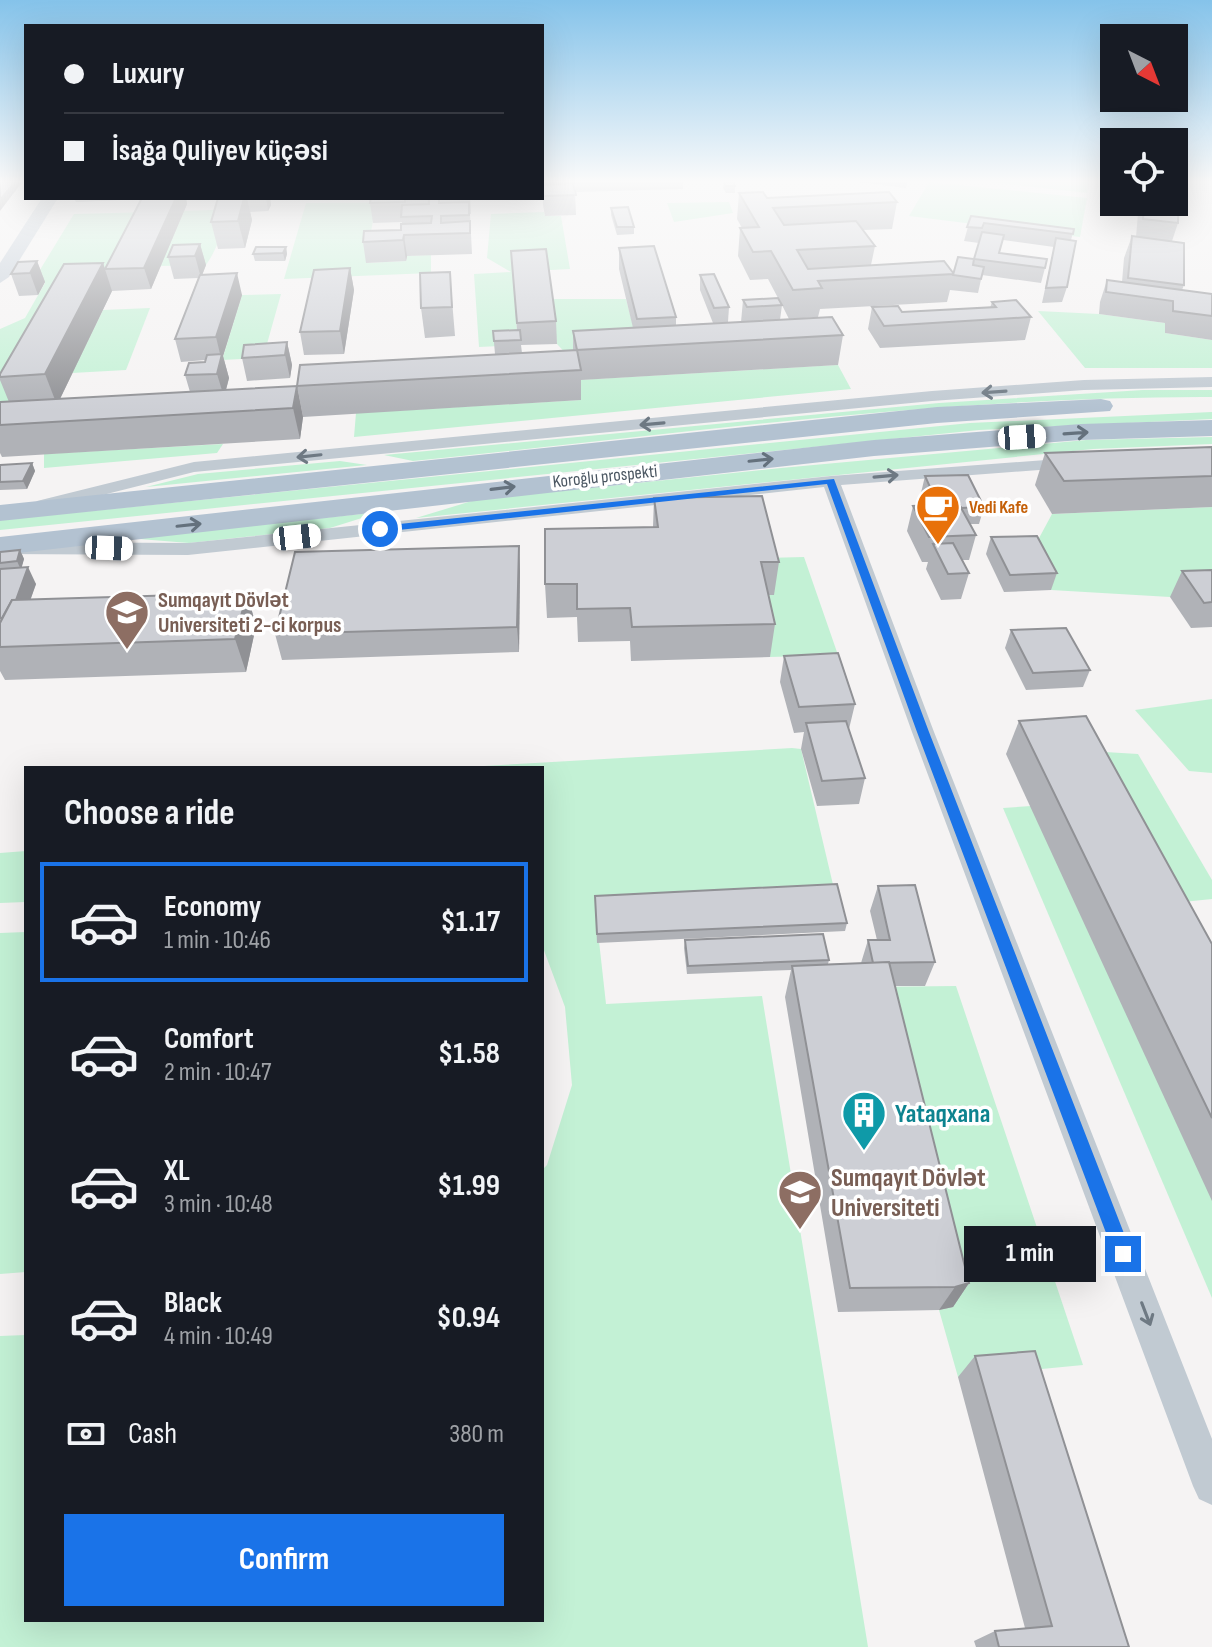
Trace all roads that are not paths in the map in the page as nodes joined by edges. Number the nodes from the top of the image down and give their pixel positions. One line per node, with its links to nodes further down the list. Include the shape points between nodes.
1 (12, 258): 2 (street)
2 (0, 277)
3 (1212, 382): 6 (street, one-way to 6, via 932,396)
4 (1212, 403): 8 (main road, Koroğlu prospekti, via 937,415)
5 (1212, 428): 10 (main road, Koroğlu prospekti, one-way to 5, via 874,448)
6 (341, 453): 8 (main road); 11 (street, one-way to 11, via 181,469)
7 (1088, 462): 9 (street, one-way to 7)
8 (405, 470): 11 (main road, Koroğlu prospekti)
9 (831, 481): 12 (street); 14 (street, one-way to 14)
10 (465, 493): 12 (street); 13 (main road, Koroğlu prospekti, one-way to 10)
11 (10, 512)
12 (352, 532): 13 (street, via 188,549)
13 (0, 547)
14 (1212, 1486)

